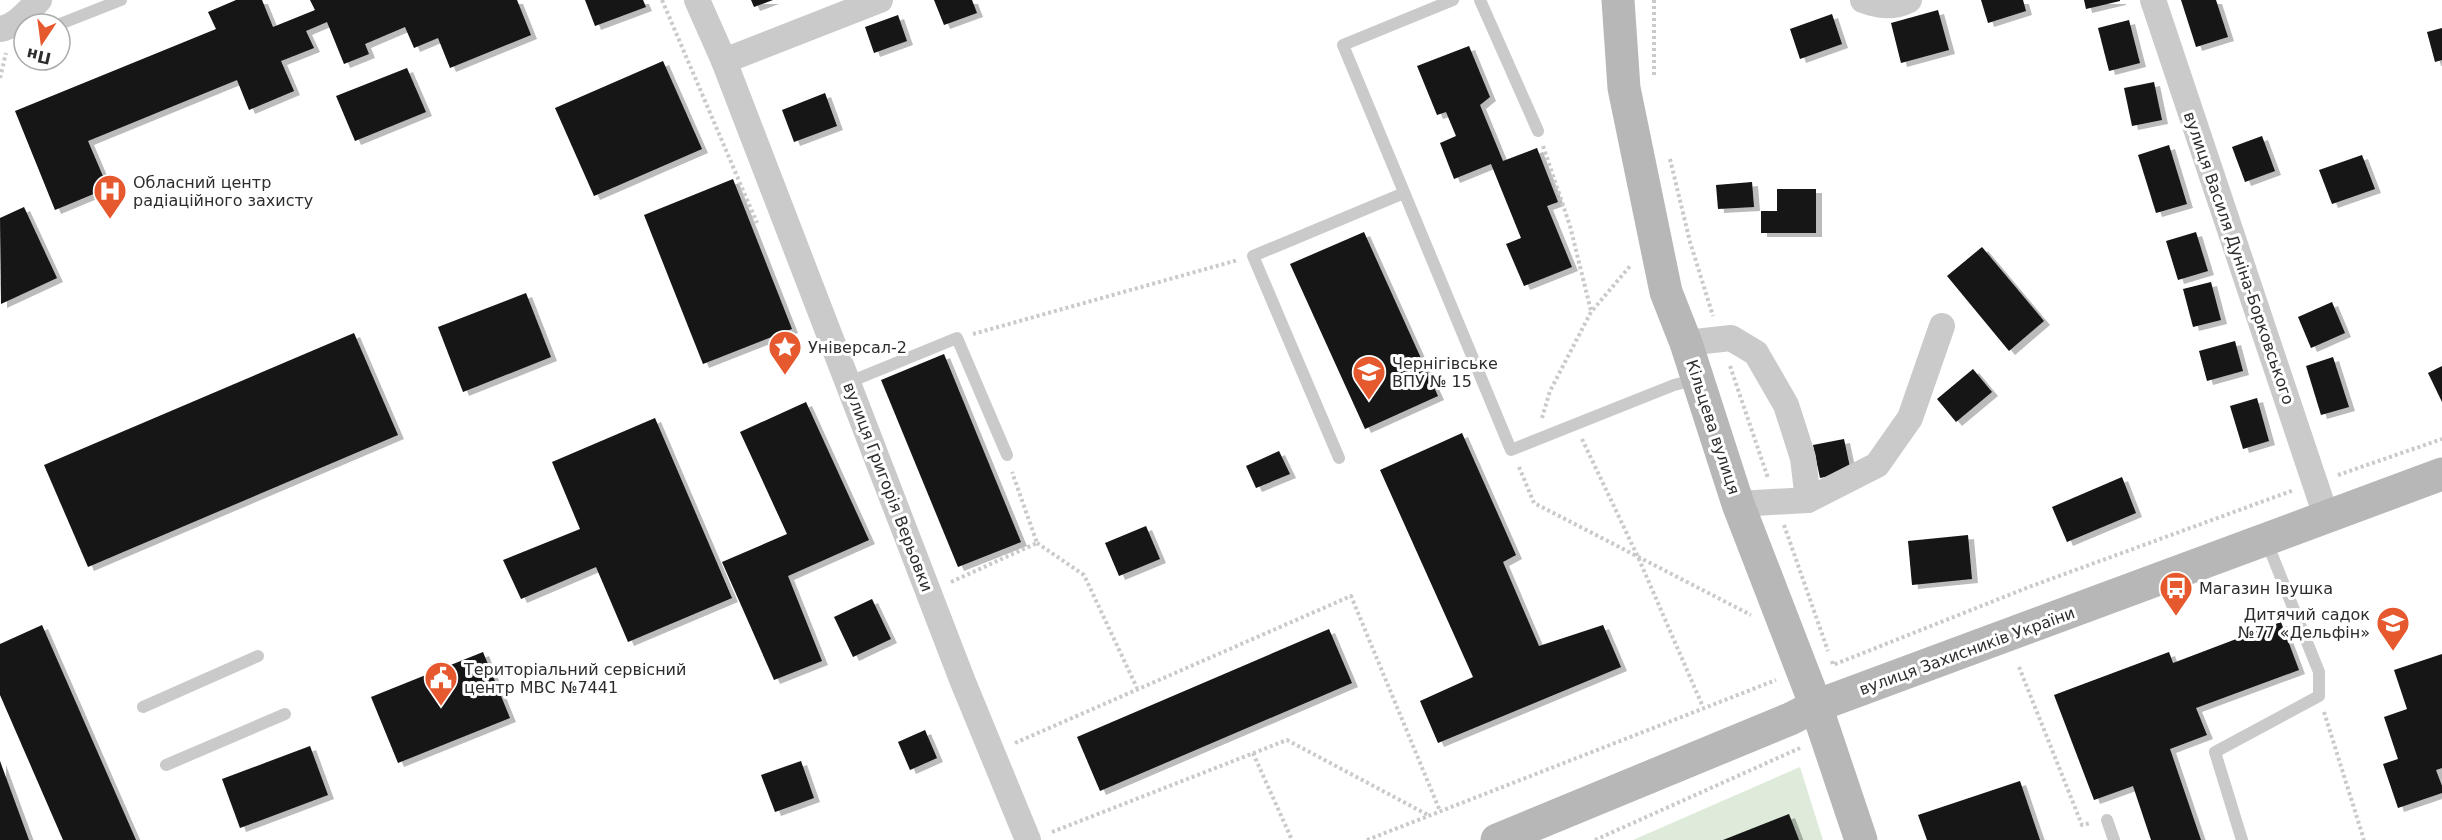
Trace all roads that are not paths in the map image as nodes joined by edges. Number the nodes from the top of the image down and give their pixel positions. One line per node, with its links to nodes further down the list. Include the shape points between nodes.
1 (39, 0): 11 (street)
2 (121, 0): 12 (lane)
3 (697, 0): 13 (street, вулиця Григорія Верьовки)
4 (880, 0): 13 (street)
5 (1454, 0): 15 (lane, via 1343,45)
6 (1479, 0): 14 (lane)
7 (1618, 0): 17 (street, Кільцева вулиця, via 1624,88 1666,292)
8 (1863, 0): 9 (street, via 1879,6)
9 (1909, 0)
10 (2153, 0): 25 (street, вулиця Василя Дуніна-Борковського)
11 (27, 12)
12 (72, 19)
13 (724, 62): 19 (street, вулиця Григорія Верьовки)
14 (1538, 131)
15 (1404, 193): 18 (lane, via 1511,450); 21 (lane, via 1253,256)
16 (1941, 326): 23 (street, via 1910,418 1876,465)
17 (1686, 344): 18 (street, Кільцева вулиця); 23 (street, via 1731,338 1756,353 1786,405 1803,458)
18 (1697, 379): 24 (street, Кільцева вулиця)
19 (848, 383): 20 (lane, via 957,338); 33 (street, вулиця Григорія Верьовки, via 993,753)
20 (1007, 455)
21 (1339, 459)
22 (2442, 474): 25 (street, вулиця Захисників України)
23 (1808, 500): 24 (street)
24 (1738, 504): 29 (street, Кільцева вулиця)
25 (2326, 516): 26 (street, вулиця Захисників України)
26 (2266, 539): 29 (street, вулиця Захисників України); 37 (lane, via 2319,672 2319,696 2215,752)
27 (258, 656): 28 (lane)
28 (142, 706)
29 (1816, 706): 34 (street, вулиця Захисників України); 35 (street, Кільцева вулиця)
30 (285, 714): 31 (lane)
31 (166, 765)
32 (2106, 820): 36 (lane)
33 (1036, 838)
34 (1497, 840)
35 (1861, 840)
36 (2114, 840)
37 (2242, 840)

